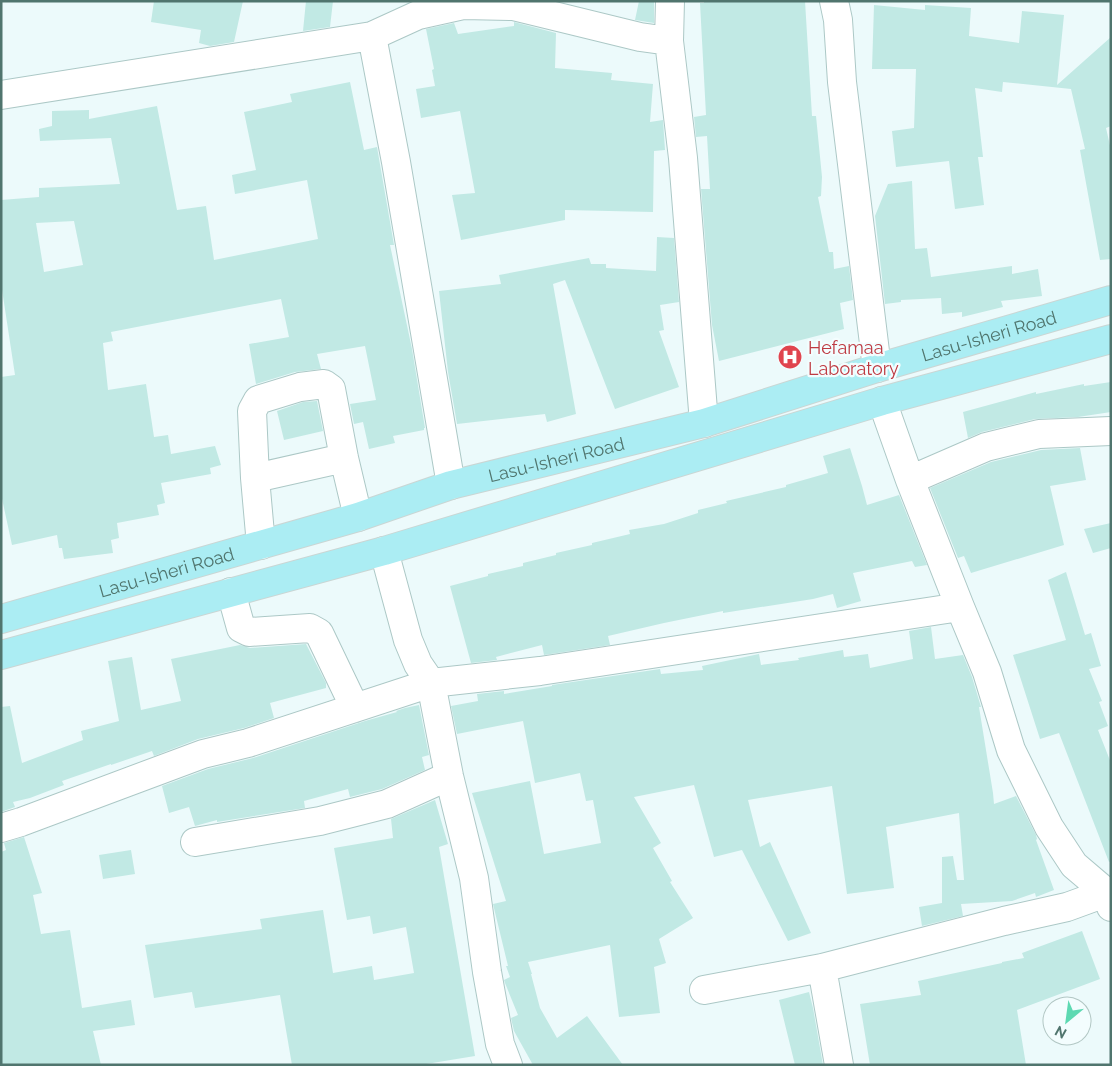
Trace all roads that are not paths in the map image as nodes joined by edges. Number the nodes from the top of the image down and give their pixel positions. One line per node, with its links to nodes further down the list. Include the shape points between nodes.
1 (670, 1): 5 (street)
2 (834, 1): 9 (street)
3 (463, 3): 4 (street, via 418,15); 5 (street, via 513,6)
4 (372, 36): 6 (street); 17 (street)
5 (669, 41): 11 (street, via 683,158)
6 (1, 95)
7 (1111, 300): 9 (main road, Lasu-Isheri Road)
8 (1111, 339): 10 (main road, Lasu-Isheri Road)
9 (877, 368): 11 (main road, Lasu-Isheri Road)
10 (882, 400): 16 (street); 18 (main road, Lasu-Isheri Road)
11 (704, 423): 14 (main road, Lasu-Isheri Road)
12 (1111, 431): 16 (street, via 1039,434 986,447)
13 (344, 458): 15 (street); 15 (street, via 331,389 324,384 300,387 258,400 252,412); 19 (street)
14 (516, 469): 17 (main road, Lasu-Isheri Road); 18 (main road)
15 (255, 478): 20 (street)
16 (910, 480): 23 (street)
17 (451, 485): 19 (main road, Lasu-Isheri Road)
18 (528, 507): 21 (main road, Lasu-Isheri Road)
19 (358, 517): 20 (main road, Lasu-Isheri Road)
20 (261, 545): 24 (main road, Lasu-Isheri Road)
21 (384, 551): 22 (main road, Lasu-Isheri Road); 26 (street, via 408,640 418,664)
22 (231, 592): 25 (main road, Lasu-Isheri Road); 27 (street, via 241,628 248,632 310,628 319,633)
23 (960, 607): 26 (street, via 540,671); 31 (street, via 987,672 1011,750 1049,827 1074,865)
24 (1, 619)
25 (1, 655)
26 (431, 683): 27 (street); 28 (street)
27 (355, 708): 29 (street, via 248,743 203,754)
28 (449, 776): 30 (street, via 387,804 320,821); 34 (street, via 474,878 488,981 500,1044)
29 (1, 828)
30 (195, 842)
31 (1110, 897): 32 (street)
32 (822, 968): 33 (street); 35 (street)
33 (704, 990)
34 (508, 1065)
35 (839, 1065)

